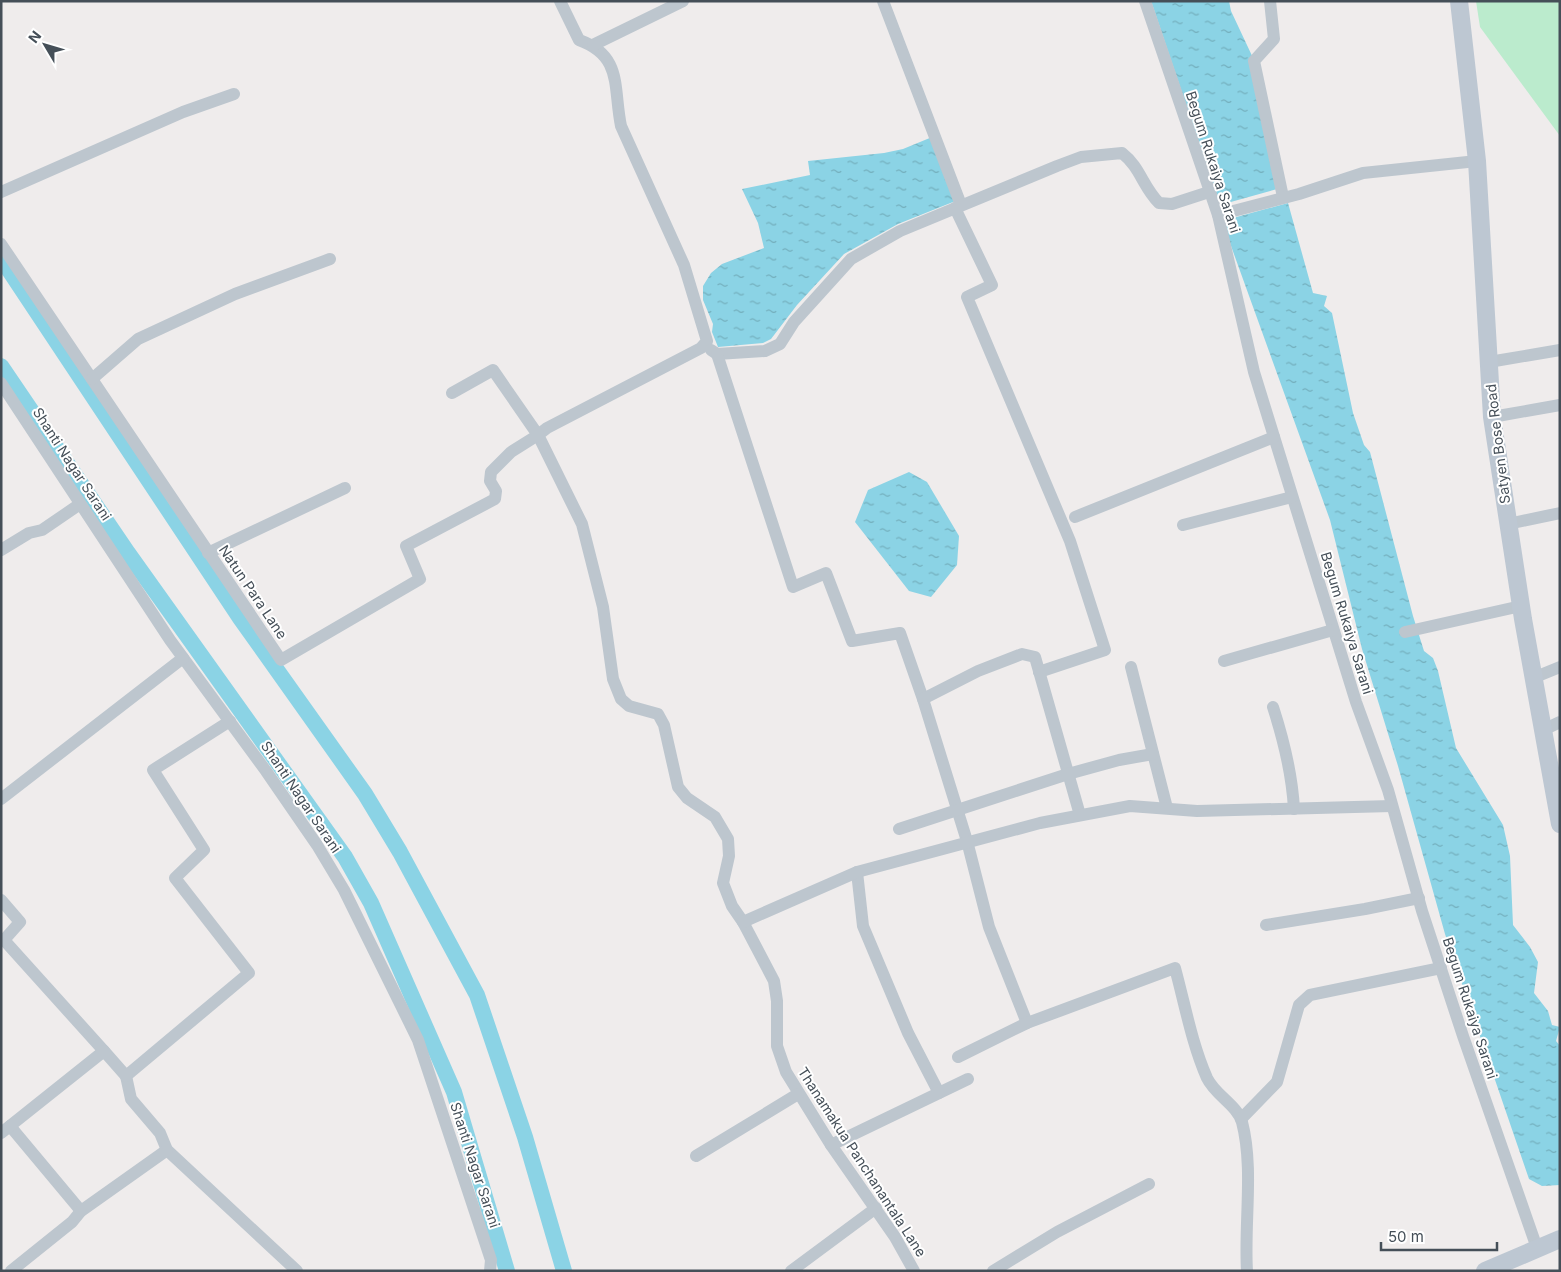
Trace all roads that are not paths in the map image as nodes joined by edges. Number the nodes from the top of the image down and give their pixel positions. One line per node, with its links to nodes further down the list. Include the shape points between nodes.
1 (560, 1): 7 (street, via 579,40)
2 (683, 1): 7 (street)
3 (883, 1): 13 (street)
4 (1145, 1): 11 (street, Begum Rukaiya Sarani)
5 (1270, 1): 12 (street, via 1274,38 1254,61)
6 (1459, 1): 9 (main road, Satyen Bose Road)
7 (593, 45): 17 (street, via 608,58 615,80 621,126 684,265 707,341)
8 (234, 94): 10 (street, via 183,112)
9 (1477, 161): 12 (street, via 1363,173); 20 (main road, Satyen Bose Road)
10 (1, 192)
11 (1209, 192): 13 (street, via 1172,204 1159,203 1147,191 1134,162 1122,153 1107,153 1081,157 1056,166); 14 (street, Begum Rukaiya Sarani)
12 (1283, 198): 14 (street)
13 (958, 207): 19 (street, via 900,231 851,259 794,322 780,344 765,351); 44 (street, via 992,285 967,297 1070,540 1105,650)
14 (1218, 215): 27 (street, Begum Rukaiya Sarani, via 1254,372)
15 (1, 244): 21 (street, Natun Para Lane)
16 (330, 259): 21 (street, via 235,294 138,340)
17 (704, 345): 19 (street); 26 (street)
18 (1560, 350): 20 (street)
19 (717, 354): 46 (street, via 793,587 826,573 852,641 900,633)
20 (1489, 362): 25 (main road, Satyen Bose Road)
21 (92, 380): 36 (street, Natun Para Lane)
22 (2, 386): 30 (street, Shanti Nagar Sarani)
23 (452, 394): 26 (street, via 493,370)
24 (1560, 405): 25 (street)
25 (1492, 417): 33 (main road, Satyen Bose Road)
26 (538, 435): 36 (street, Natun Para Lane, via 511,452 491,472 495,499 406,546 420,579 281,660); 66 (street, Thanamakua Panchanantala Lane, via 582,524 603,607 613,679 621,699 629,706 658,714 664,725 678,787 687,798 715,818 728,839 729,856 723,883)
27 (1274, 437): 29 (street, Begum Rukaiya Sarani); 32 (street)
28 (345, 488): 36 (street)
29 (1292, 496): 34 (street); 38 (street, Begum Rukaiya Sarani)
30 (80, 504): 35 (street, via 42,530 29,533); 40 (street, Shanti Nagar Sarani)
31 (1560, 513): 33 (street)
32 (1075, 517)
33 (1508, 524): 37 (main road, Satyen Bose Road)
34 (1183, 525)
35 (1, 550)
36 (208, 554)
37 (1521, 606): 39 (street); 45 (main road, Satyen Bose Road)
38 (1333, 630): 41 (street); 55 (street, Begum Rukaiya Sarani)
39 (1405, 632)
40 (183, 658): 48 (street, Shanti Nagar Sarani); 54 (street)
41 (1224, 661)
42 (1131, 667): 51 (street)
43 (1560, 668): 45 (street)
44 (1039, 672): 46 (street, via 1035,657 1022,654 978,671); 52 (street)
45 (1534, 678): 50 (main road, Satyen Bose Road)
46 (923, 699): 58 (street)
47 (1274, 707): 57 (street, via 1292,777)
48 (230, 721): 73 (street, via 153,770 204,850 175,878 249,974); 89 (street, Shanti Nagar Sarani, via 317,845 344,890 418,1040 491,1260)
49 (1560, 722): 50 (street)
50 (1543, 730): 53 (main road, Satyen Bose Road)
51 (1153, 754): 52 (street); 56 (street)
52 (1068, 774): 58 (street); 59 (street)
53 (1556, 775): 60 (main road, Satyen Bose Road)
54 (1, 799)
55 (1392, 806): 57 (street); 64 (street, Begum Rukaiya Sarani)
56 (1167, 808): 57 (street, via 1197,811); 59 (street, via 1130,806)
57 (1294, 809)
58 (957, 811): 61 (street); 62 (street)
59 (1080, 815): 62 (street)
60 (1560, 822)
61 (899, 829)
62 (966, 841): 63 (street); 70 (street, via 989,927)
63 (857, 872): 66 (street); 75 (street, via 862,926 908,1033)
64 (1419, 898): 67 (street); 69 (street, Begum Rukaiya Sarani)
65 (1, 900): 68 (street, via 20,922)
66 (743, 922): 76 (street, Thanamakua Panchanantala Lane, via 774,981 776,1046)
67 (1266, 925)
68 (3, 941): 71 (street)
69 (1441, 968): 77 (street, via 1310,995 1299,1005 1278,1082); 86 (street, Begum Rukaiya Sarani)
70 (1027, 1023): 72 (street); 77 (street, via 1175,968 1208,1079 1214,1091)
71 (104, 1051): 73 (street); 78 (street)
72 (958, 1058)
73 (126, 1076): 80 (street, via 131,1099 160,1133)
74 (968, 1079): 75 (street)
75 (939, 1093): 79 (street)
76 (798, 1094): 79 (street, Thanamakua Panchanantala Lane); 81 (street)
77 (1241, 1119): 93 (street, via 1247,1141)
78 (6, 1130): 84 (street)
79 (831, 1145): 83 (street, Thanamakua Panchanantala Lane)
80 (167, 1150): 84 (street); 88 (street)
81 (696, 1156)
82 (1149, 1184): 92 (street, via 1057,1232)
83 (876, 1208): 90 (street); 91 (street, Thanamakua Panchanantala Lane)
84 (81, 1211): 87 (street)
85 (1560, 1239): 86 (main road)
86 (1537, 1248): 94 (main road)
87 (11, 1271)
88 (296, 1271)
89 (490, 1271)
90 (791, 1271)
91 (914, 1271)
92 (993, 1271)
93 (1247, 1271)
94 (1485, 1271)

